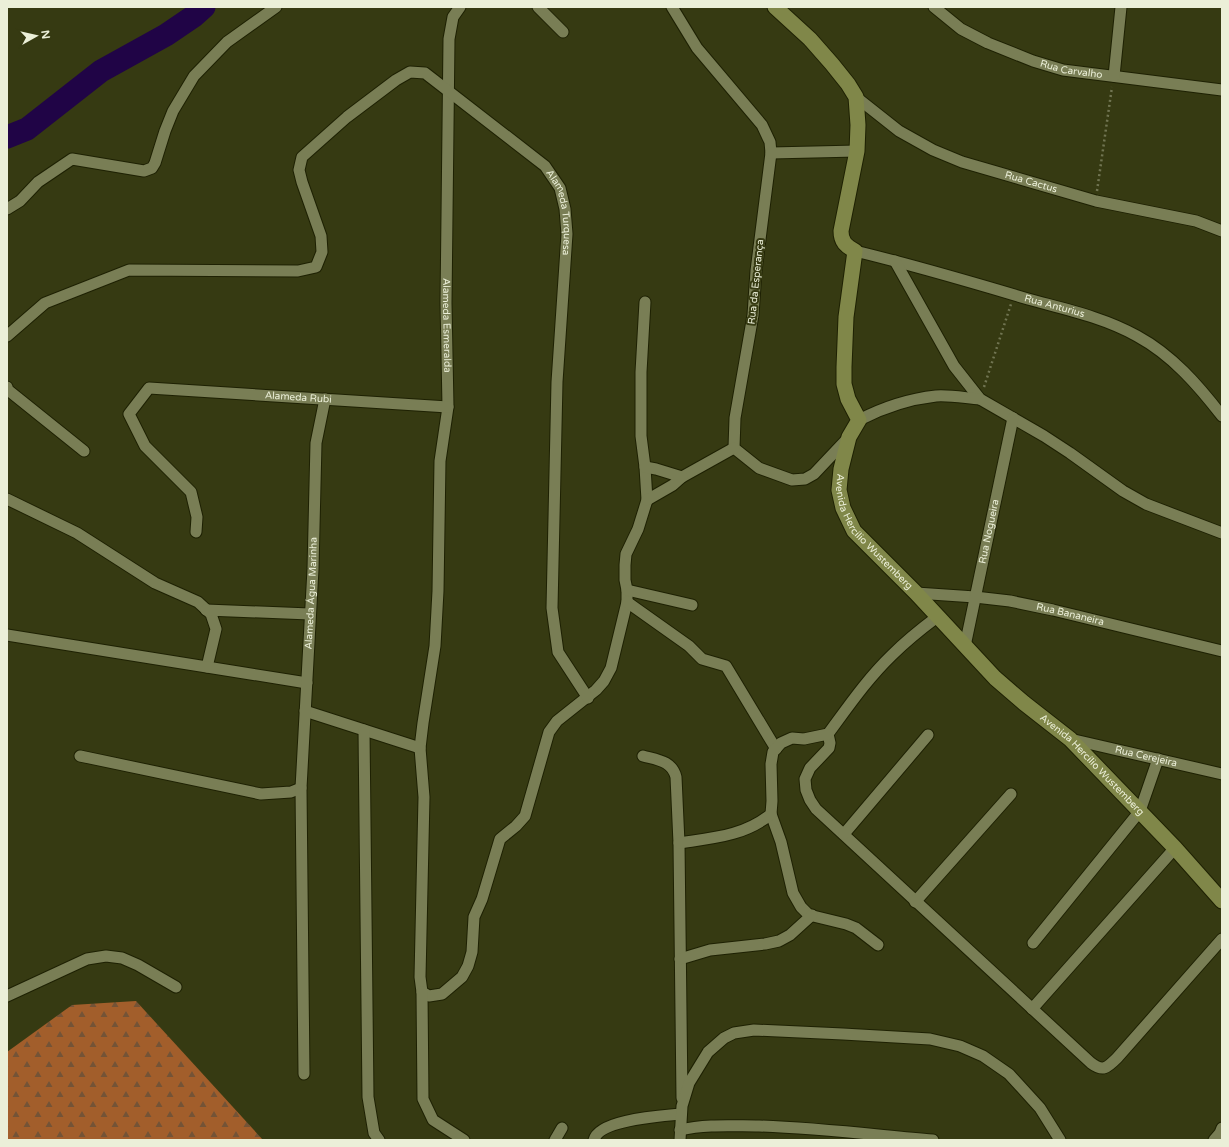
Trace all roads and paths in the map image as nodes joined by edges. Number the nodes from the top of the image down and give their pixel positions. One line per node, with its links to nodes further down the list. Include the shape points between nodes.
1 (276, 7): 16 (street, via 227,42 194,76 173,111 152,168 144,171 72,159 38,182 20,201)
2 (460, 7): 11 (street, Alameda Esmeralda, via 453,17 451,26)
3 (538, 7): 8 (street)
4 (672, 7): 14 (street, Rua da Esperança, via 697,48 762,125 770,142)
5 (775, 7): 12 (street, via 810,39)
6 (934, 7): 9 (street, Rua Carvalho, via 960,29 1033,62 1063,70)
7 (1121, 7): 9 (street)
8 (563, 32)
9 (1114, 76): 10 (street, Rua Carvalho); 15 (path)
10 (1222, 90)
11 (450, 91): 22 (street, Alameda Turquesa, via 425,73 410,72 347,117 302,157 299,170 320,236 322,252 316,267 298,271 129,270 45,303); 26 (street, Alameda Esmeralda, via 446,303); 52 (street, Alameda Turquesa, via 538,159 560,188 565,208 566,234 557,382 552,608 558,652)
12 (856, 97): 13 (street); 15 (street, Rua Cactus, via 899,131 933,150 962,162)
13 (857, 151): 14 (street); 18 (street, via 841,231 843,242)
14 (771, 154): 31 (street, Rua da Esperança, via 753,315 736,418)
15 (1096, 201): 17 (street, Rua Cactus, via 1196,221)
16 (7, 209)
17 (1222, 231)
18 (855, 251): 19 (street, Rua Anturius); 29 (street, via 846,318 844,384 848,399)
19 (895, 260): 20 (street, Rua Anturius); 24 (street, via 954,366)
20 (1015, 295): 24 (path); 27 (street, Rua Anturius, via 1099,319 1137,336 1174,361)
21 (645, 302): 33 (street, via 641,372)
22 (7, 336)
23 (7, 387): 32 (street)
24 (980, 398): 28 (street); 29 (street, via 922,398 900,402)
25 (325, 399): 26 (street, Alameda Rubi); 37 (street, Alameda Rubi, via 148,388 129,414 145,446 191,492 197,517); 45 (street, Alameda Água Marinha, via 316,443)
26 (448, 407): 58 (street, Alameda Esmeralda, via 440,461 435,646)
27 (1222, 416)
28 (1013, 418): 38 (street, via 1146,504); 41 (street, Rua Nogueira)
29 (859, 420): 30 (street, Avenida Hercílio Wustemberg)
30 (849, 437): 31 (street, via 814,474 805,479 792,480 759,468); 40 (street, Avenida Hercílio Wustemberg, via 839,490 843,508 854,531)
31 (734, 448): 34 (street)
32 (84, 451)
33 (645, 467): 34 (street); 36 (street)
34 (682, 477): 36 (street)
35 (7, 498): 44 (street, via 77,533 155,583 198,602)
36 (647, 500): 39 (street, via 638,529 626,554)
37 (196, 532)
38 (1222, 533)
39 (627, 590): 42 (street); 43 (street)
40 (916, 593): 41 (street, Rua Bananeira); 46 (street, Avenida Hercílio Wustemberg)
41 (975, 597): 48 (street, Rua Nogueira); 49 (street, Rua Bananeira, via 1054,610)
42 (627, 602): 52 (street, via 611,668 604,681); 59 (street, via 702,658 726,666)
43 (692, 605)
44 (206, 610): 45 (street); 50 (street, via 211,614 216,630)
45 (310, 614): 51 (street, Alameda Água Marinha)
46 (937, 617): 48 (street, Avenida Hercílio Wustemberg); 55 (street, via 892,655)
47 (7, 635): 50 (street)
48 (965, 646): 57 (street, Avenida Hercílio Wustemberg, via 995,678)
49 (1222, 651)
50 (207, 668): 51 (street)
51 (307, 683): 53 (street, Alameda Água Marinha)
52 (588, 698): 79 (street, via 557,721 549,732 524,816 500,839 474,917 472,952 462,977 442,994 429,996)
53 (305, 711): 54 (street); 64 (street, Alameda Água Marinha)
54 (364, 730): 58 (street); 87 (street, via 368,1097 374,1133)
55 (828, 734): 59 (street, via 804,739 792,738 781,743); 68 (street, via 829,748 810,768 805,779 806,790 816,809)
56 (928, 735): 68 (street)
57 (1070, 738): 62 (street, Rua Cerejeira); 66 (street, Avenida Hercílio Wustemberg)
58 (420, 748): 79 (street, Alameda Esmeralda, via 424,797 420,977)
59 (776, 749): 67 (street, via 771,764)
60 (80, 756): 64 (street, via 261,794 291,792)
61 (643, 756): 69 (street, via 668,763 674,770)
62 (1158, 759): 63 (street, Rua Cerejeira); 66 (street)
63 (1222, 774)
64 (302, 788): 82 (street, Alameda Água Marinha)
65 (1011, 794): 72 (street)
66 (1140, 811): 70 (street, Avenida Hercílio Wustemberg); 75 (street)
67 (771, 814): 69 (street, via 743,831); 73 (street, via 781,842 793,893 801,906)
68 (844, 834): 72 (street)
69 (679, 843): 77 (street)
70 (1176, 848): 71 (street, Avenida Hercílio Wustemberg); 81 (street)
71 (1222, 901)
72 (915, 902): 81 (street)
73 (812, 915): 76 (street, via 856,928); 77 (street, via 790,935 779,941 710,950)
74 (1222, 939): 81 (street, via 1117,1058 1102,1068 1091,1063)
75 (1033, 943)
76 (878, 945)
77 (680, 959): 83 (street)
78 (176, 987): 80 (street, via 127,960 106,956 87,959)
79 (422, 992): 88 (street, Alameda Esmeralda, via 423,1099 433,1120)
80 (7, 996)
81 (1032, 1009)
82 (304, 1074)
83 (681, 1110): 86 (street); 90 (street, via 623,1122 603,1129); 92 (street, via 689,1083 708,1052 734,1033 754,1030 930,1039 960,1046 983,1056 1009,1074 1040,1108)
84 (562, 1128): 89 (street)
85 (1222, 1128): 93 (street)
86 (680, 1135): 91 (street, via 696,1127 711,1125 826,1130)
87 (379, 1140)
88 (464, 1140)
89 (556, 1140)
90 (594, 1140)
91 (933, 1140)
92 (1060, 1140)
93 (1214, 1140)

